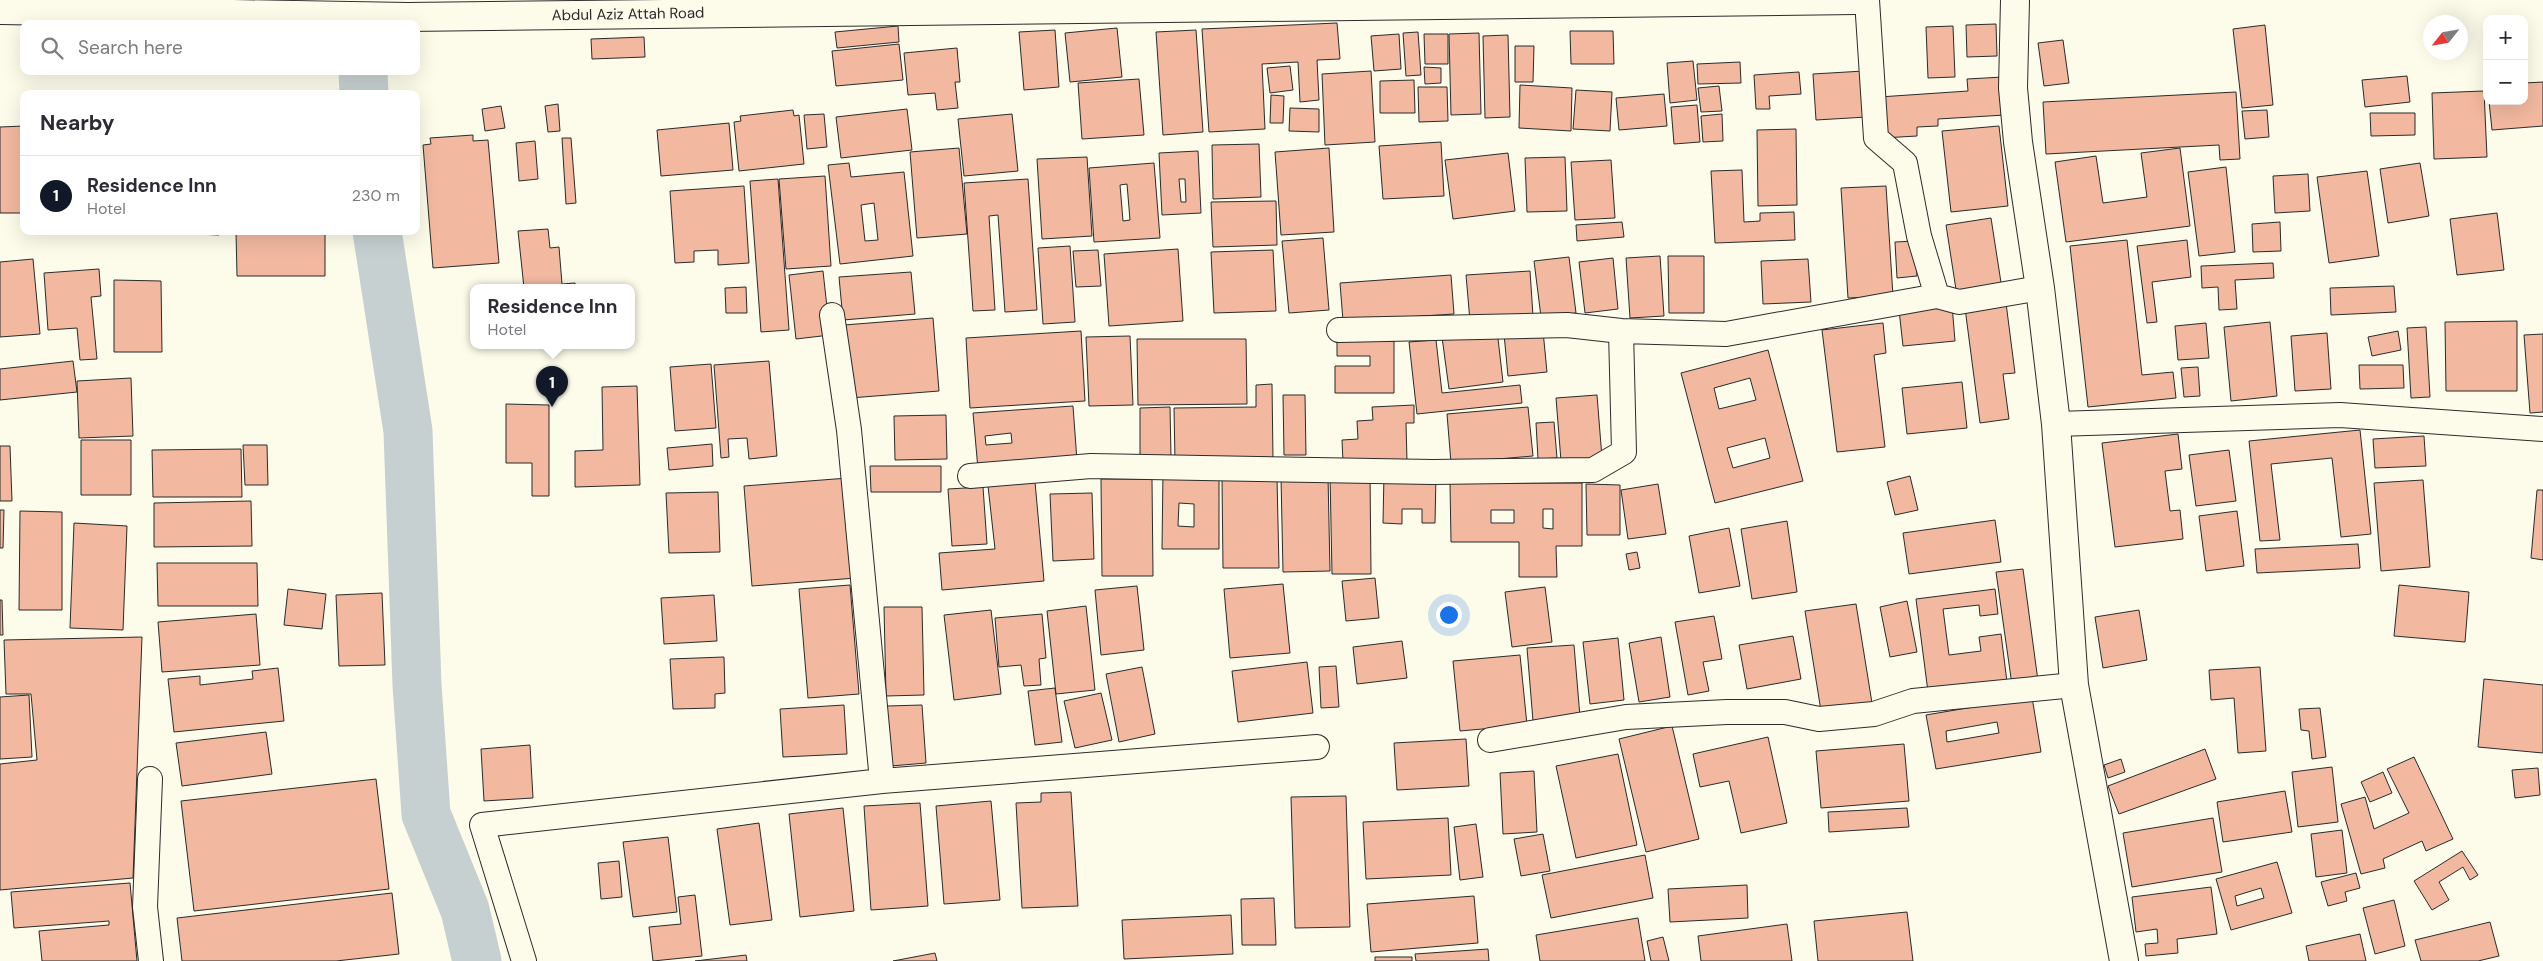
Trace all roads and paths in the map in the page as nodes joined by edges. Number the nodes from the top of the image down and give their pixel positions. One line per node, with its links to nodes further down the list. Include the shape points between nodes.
1 (1856, 0): 4 (main road, Abdul Aziz Attah Road, via 408,17)
2 (1867, 0): 6 (street, via 1876,138 1905,163 1919,236)
3 (2015, 0): 5 (main road, via 2013,88)
4 (0, 10)
5 (2040, 288): 6 (street, via 1959,302); 10 (main road)
6 (1937, 296): 9 (street, via 1726,334)
7 (832, 315): 17 (street, via 849,430)
8 (1339, 330): 9 (street, via 1567,325)
9 (1621, 331): 12 (street, via 1624,452 1593,470 1434,472 1091,466)
10 (2056, 424): 11 (street, via 2340,415); 13 (main road)
11 (2543, 429)
12 (970, 476)
13 (2074, 685): 14 (street, via 1913,701 1874,714 1819,719 1785,712 1626,717); 20 (main road)
14 (1490, 740)
15 (1317, 747): 17 (street)
16 (150, 779): 18 (street, via 145,906)
17 (882, 781): 19 (street, via 482,825)
18 (151, 961)
19 (524, 961)
20 (2124, 961)

